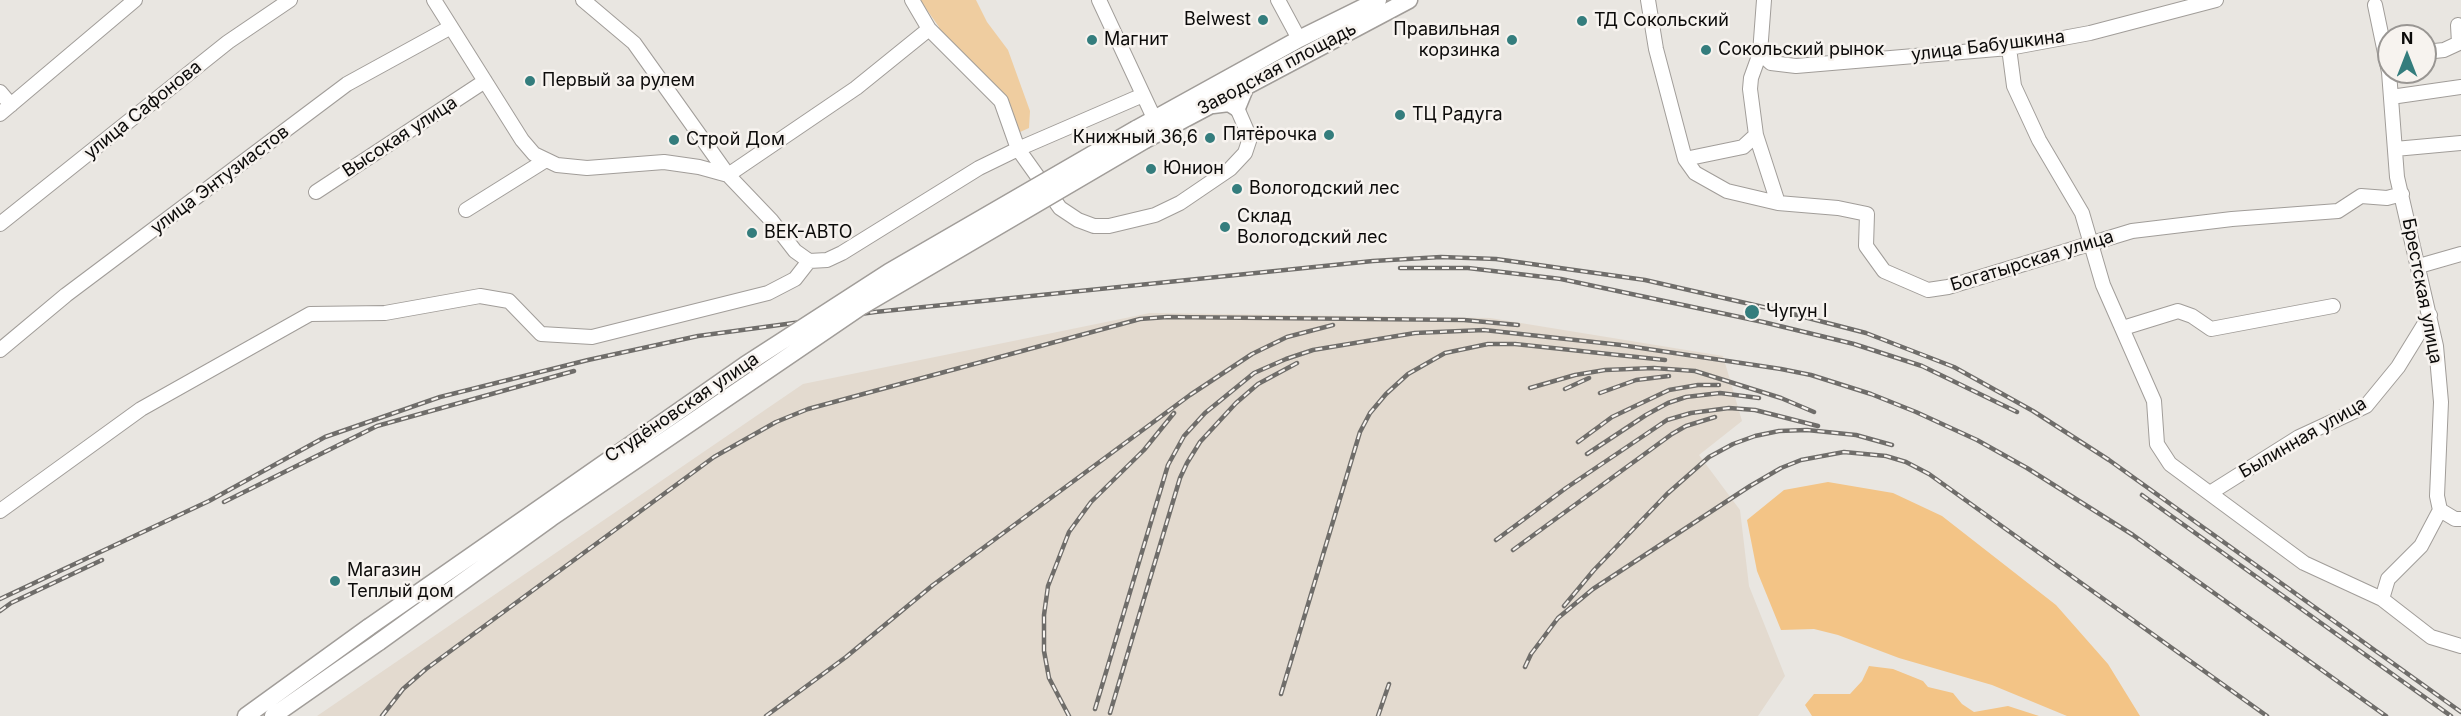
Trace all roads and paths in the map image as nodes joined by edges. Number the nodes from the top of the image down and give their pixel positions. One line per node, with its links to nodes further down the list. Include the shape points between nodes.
1 (135, 0): 29 (street)
2 (290, 0): 46 (street, улица Сафонова, via 228,42)
3 (434, 0): 16 (street)
4 (583, 0): 41 (street, via 634,43)
5 (912, 0): 17 (street)
6 (1099, 0): 27 (street)
7 (1278, 0): 18 (street)
8 (1378, 0): 18 (main road, Заводская площадь)
9 (1409, 0): 24 (main road, Заводская площадь)
10 (1648, 0): 39 (street, via 1656,49)
11 (1764, 0): 21 (street)
12 (2216, 0): 19 (street, улица Бабушкина, via 2090,33)
13 (2375, 5): 14 (street, Брестская улица)
14 (2379, 24)
15 (2458, 26): 20 (street, via 2459,43)
16 (451, 27): 22 (street); 54 (street, улица Энтузиастов, via 347,84 66,295)
17 (929, 29): 37 (street, via 1001,101); 41 (street, via 856,88)
18 (1299, 39): 33 (main road, Заводская площадь)
19 (2009, 48): 21 (street, улица Бабушкина, via 1796,66 1772,63); 47 (street, via 2014,86 2039,140 2082,213)
20 (2437, 51)
21 (1760, 53): 35 (street, via 1750,89)
22 (485, 81): 40 (street, via 522,140 534,154); 42 (street, Высокая улица)
23 (2390, 84): 28 (street, Брестская улица)
24 (1246, 86): 30 (main road); 31 (main road, Заводская площадь)
25 (2461, 87): 28 (street)
26 (0, 92): 29 (street)
27 (1143, 95): 33 (street); 37 (street)
28 (2391, 98): 38 (street, Брестская улица)
29 (11, 105): 32 (street)
30 (1237, 108): 31 (main road, via 1229,103); 37 (street, via 1250,138 1245,153 1230,169 1155,215 1109,226 1094,226 1060,208)
31 (1201, 109): 34 (main road, Заводская площадь)
32 (0, 114)
33 (1154, 118): 34 (main road, Заводская площадь)
34 (1141, 134): 61 (main road, Студёновская улица, bridge, via 889,272 745,365); 62 (main road, Студёновская улица, bridge, via 862,306 580,498)
35 (1756, 135): 39 (street, via 1743,147); 44 (street)
36 (2461, 143): 38 (street)
37 (1018, 149): 49 (street, via 842,253 827,260)
38 (2395, 149): 43 (street, Брестская улица)
39 (1685, 159): 44 (street, via 1695,173 1726,192)
40 (546, 160): 41 (street, via 587,168 664,162); 45 (street)
41 (728, 176): 49 (street, via 795,251)
42 (316, 192)
43 (2402, 194): 47 (street, Богатырская улица, via 2387,198 2361,196 2338,211 2132,231); 50 (street, Брестская улица)
44 (1778, 202): 47 (street, Богатырская улица, via 1867,214 1866,246 1884,271 1928,290)
45 (466, 210)
46 (1, 220)
47 (2090, 242): 53 (street, via 2103,285)
48 (2461, 254): 50 (street)
49 (809, 261): 57 (street, via 795,279 768,293 592,337 541,334 509,301 480,296 385,313 310,314 141,409)
50 (2419, 266): 52 (street, Брестская улица)
51 (2333, 306): 53 (street, via 2211,329 2178,311)
52 (2430, 315): 55 (street, Былинная улица, via 2398,367 2366,406 2299,437); 56 (street, Брестская улица, via 2441,402 2437,496)
53 (2123, 328): 55 (street, via 2154,401 2157,444 2170,464)
54 (0, 350)
55 (2210, 493): 59 (street, via 2304,563)
56 (2440, 510): 58 (street); 59 (street, via 2421,546 2388,579)
57 (0, 511)
58 (2461, 519)
59 (2382, 599): 60 (street, via 2431,637)
60 (2461, 646)
61 (246, 716)
62 (273, 716)

